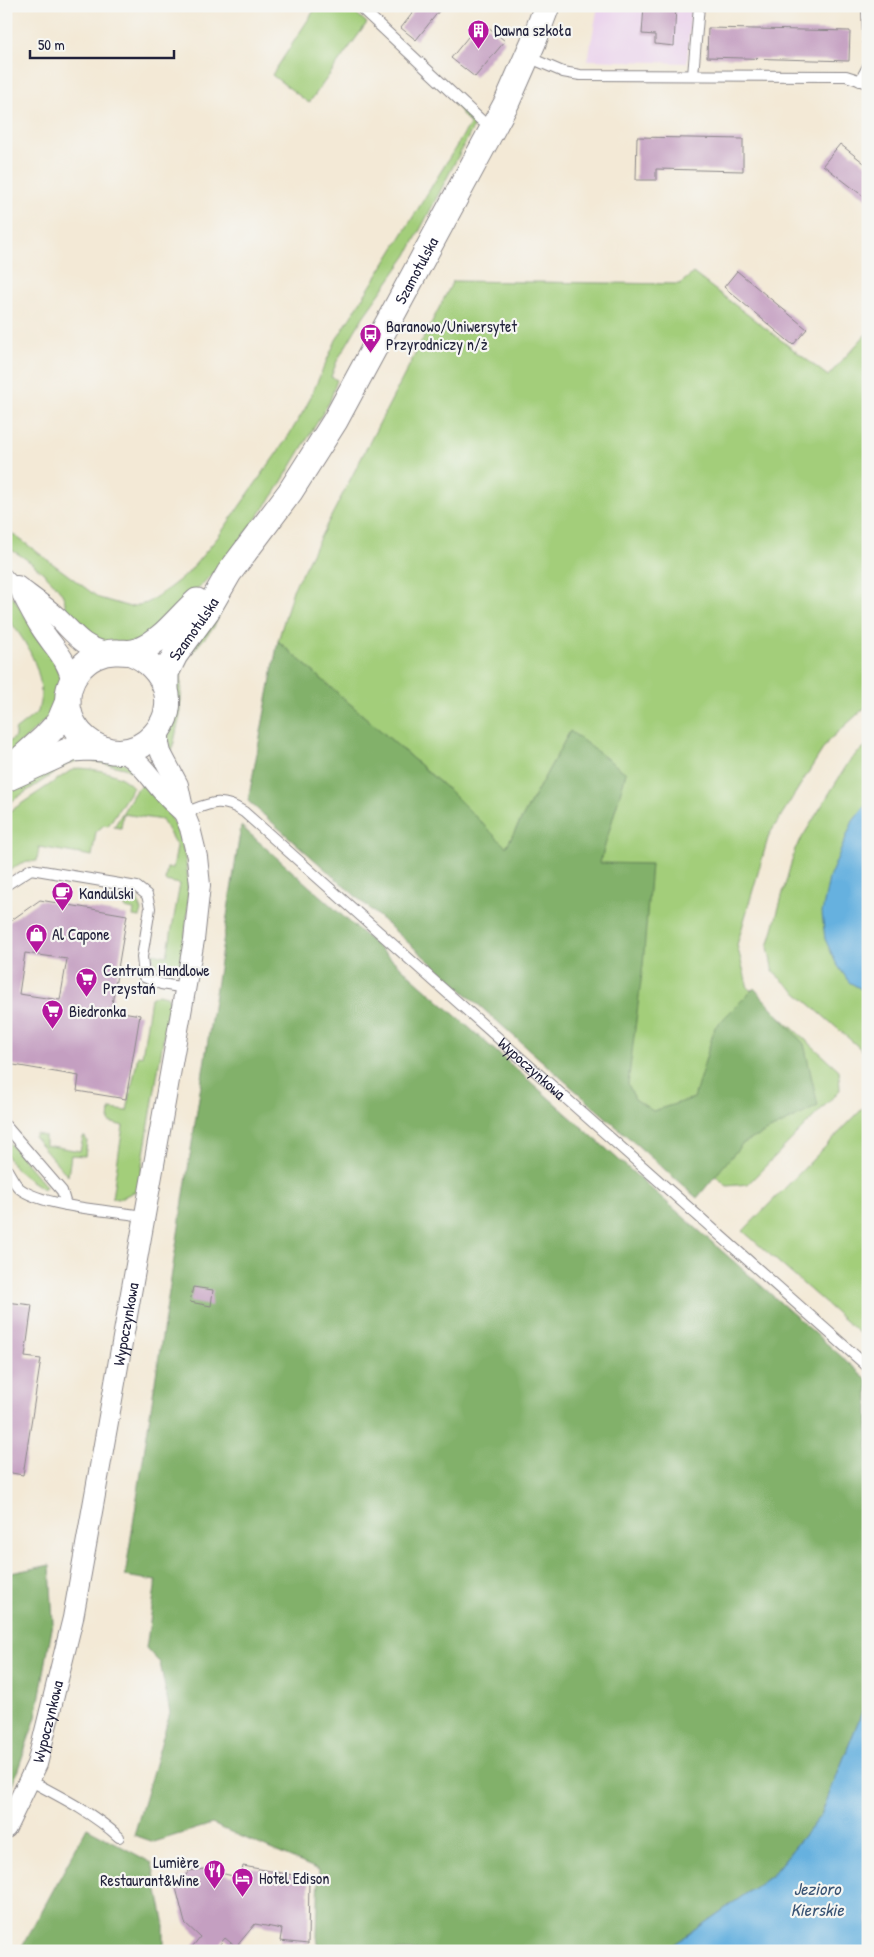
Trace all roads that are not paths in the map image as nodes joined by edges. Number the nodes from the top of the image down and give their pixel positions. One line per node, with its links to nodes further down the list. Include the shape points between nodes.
1 (358, 6): 10 (lane)
2 (547, 6): 6 (street, Szamotulska)
3 (698, 6): 8 (lane)
4 (867, 6): 5 (lane)
5 (868, 40)
6 (528, 57): 8 (lane, via 574,75); 10 (street, Szamotulska)
7 (868, 66): 9 (lane)
8 (693, 75): 9 (lane, via 846,76)
9 (864, 82)
10 (493, 128): 11 (street, Szamotulska, via 334,420 290,492)
11 (229, 574): 13 (street, Szamotulska, via 146,647); 14 (street, Szamotulska, via 170,664)
12 (12, 580): 13 (street, via 82,642 94,649); 15 (street, via 42,630 64,658)
13 (119, 653): 14 (street, via 149,662); 15 (street, via 88,661 78,671)
14 (166, 687): 16 (street, via 168,704)
15 (70, 692): 17 (street, via 71,719 81,735 88,742); 18 (street, via 59,722)
16 (159, 729): 17 (street, via 139,747); 20 (street, Wypoczynkowa, via 161,753 178,785)
17 (113, 750): 19 (street, via 72,749); 20 (street, Wypoczynkowa, via 135,759)
18 (6, 772)
19 (6, 779)
20 (184, 813): 22 (street, Wypoczynkowa, via 197,857 200,885); 27 (lane, Wypoczynkowa, via 218,802 244,812)
21 (6, 885): 22 (lane, via 31,869 137,887 147,895 150,908 142,957 144,977)
22 (186, 988): 26 (street, Wypoczynkowa)
23 (6, 1126): 25 (lane, via 62,1191)
24 (6, 1168): 25 (lane, via 19,1188 43,1200)
25 (66, 1205): 26 (lane)
26 (144, 1216): 28 (street, Wypoczynkowa, via 73,1618 37,1764)
27 (868, 1367)
28 (29, 1780): 29 (street, Wypoczynkowa); 30 (lane, via 89,1813)
29 (6, 1828)
30 (119, 1837)

